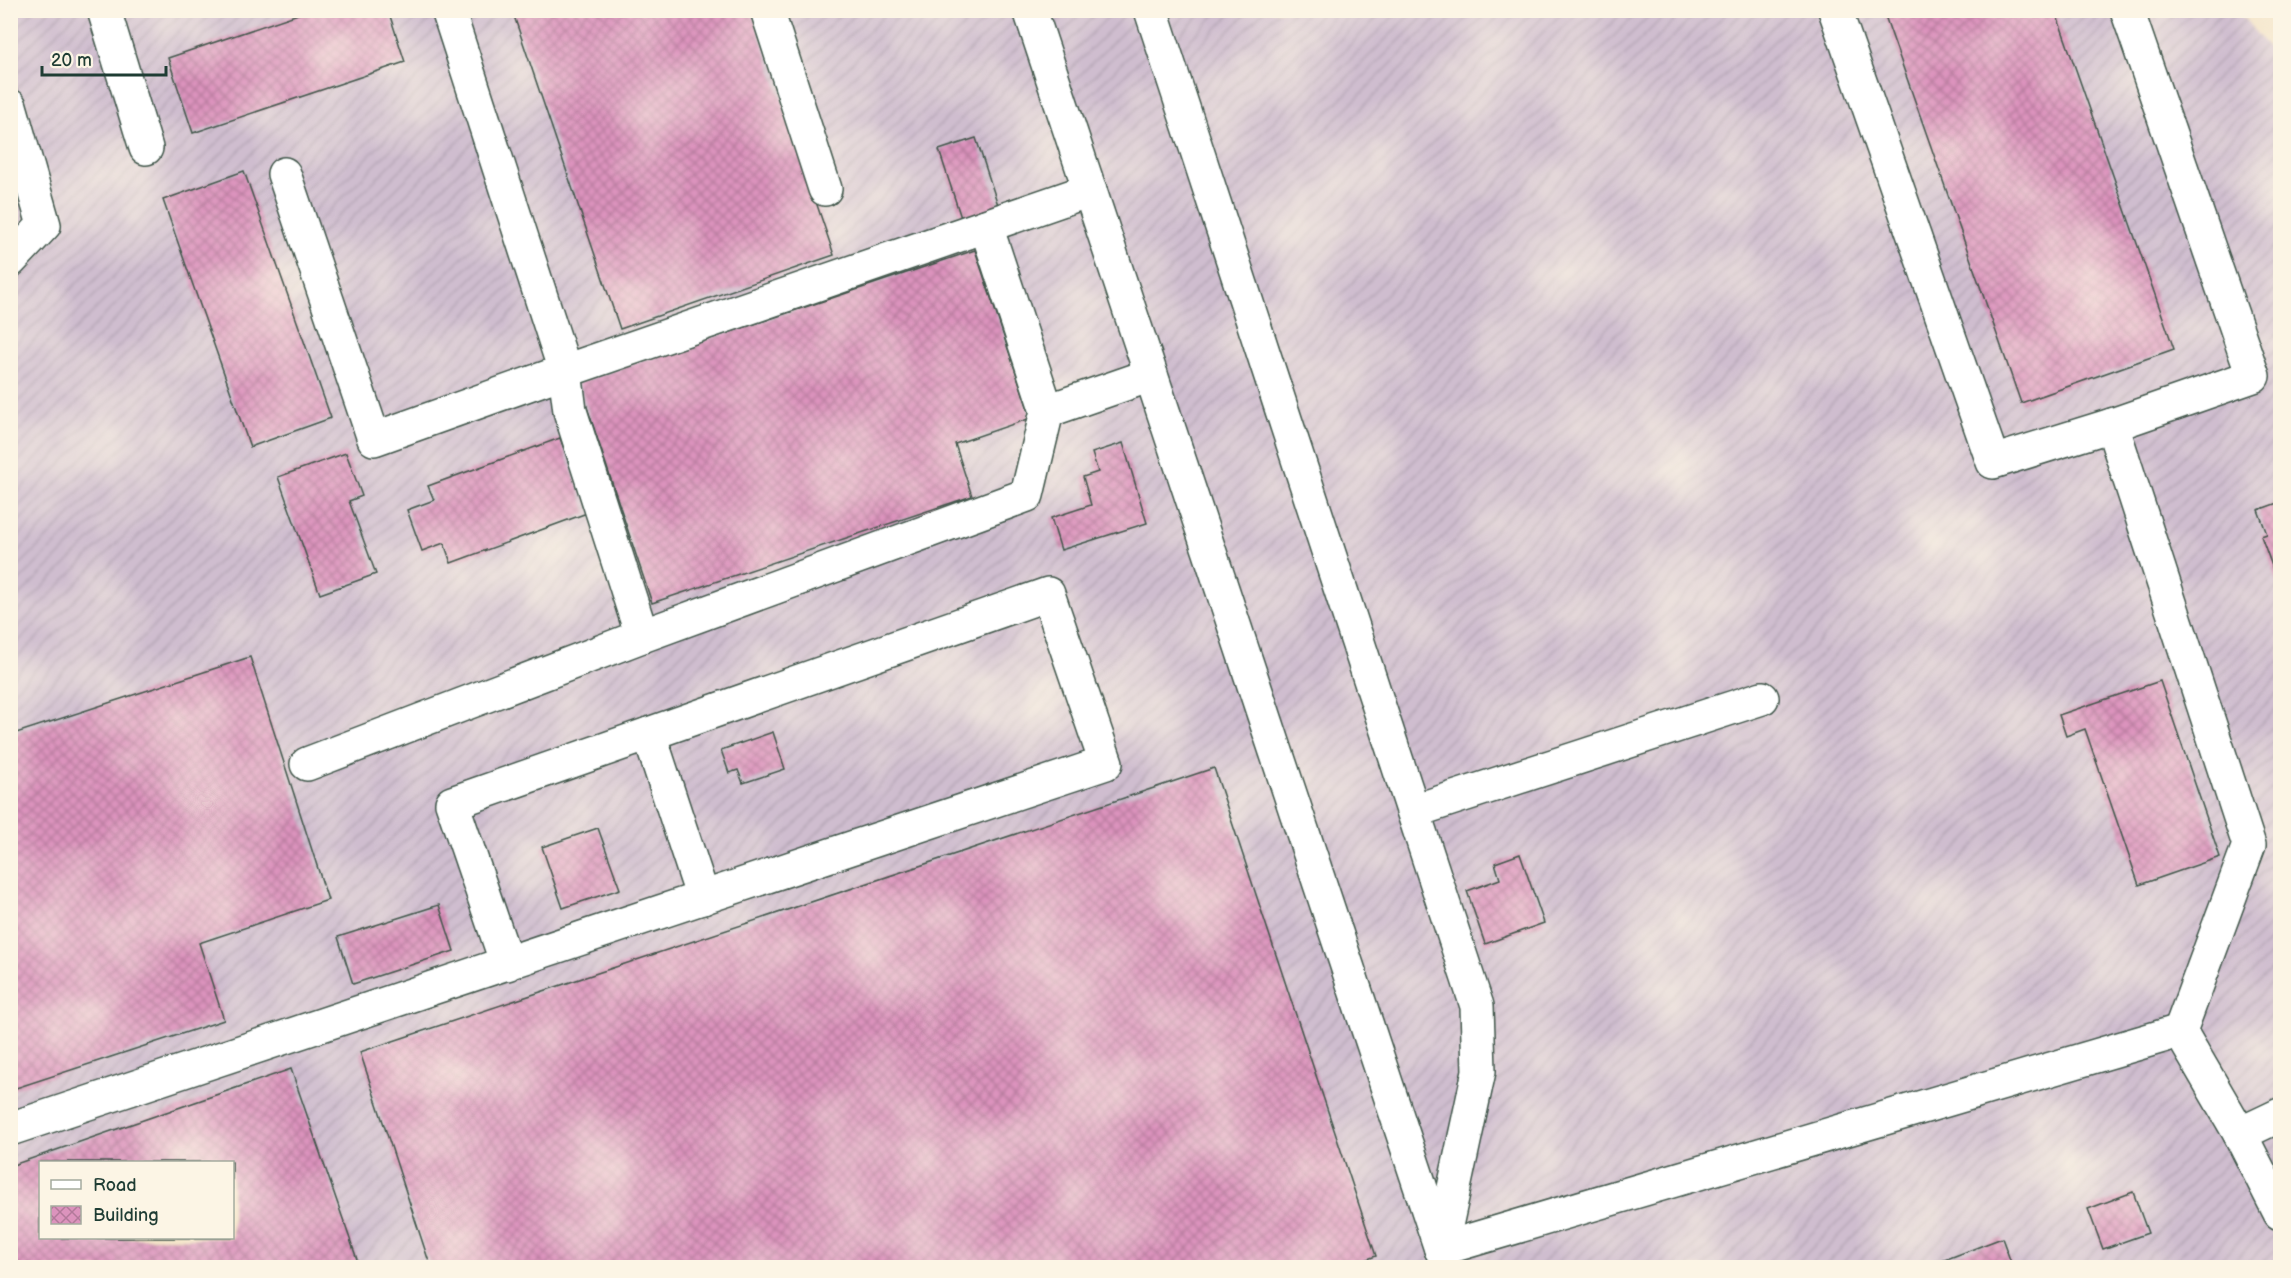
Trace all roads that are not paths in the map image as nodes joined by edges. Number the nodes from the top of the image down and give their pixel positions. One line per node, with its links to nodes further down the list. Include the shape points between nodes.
1 (104, 10): 9 (lane)
2 (448, 10): 15 (lane)
3 (767, 10): 11 (lane)
4 (1030, 10): 12 (lane)
5 (1151, 10): 23 (lane)
6 (1835, 10): 18 (lane, via 1993,462)
7 (2127, 10): 18 (lane, via 2253,376)
8 (10, 106): 14 (lane, via 44,225)
9 (146, 148)
10 (284, 174): 15 (lane, via 374,439)
11 (825, 189)
12 (1090, 190): 13 (lane); 16 (lane)
13 (986, 226): 15 (lane); 17 (lane)
14 (10, 261)
15 (565, 371): 19 (lane, via 570,411)
16 (1151, 375): 17 (lane); 31 (lane)
17 (1047, 411): 19 (lane, via 1027,495)
18 (2112, 425): 26 (lane, via 2249,845)
19 (642, 636): 22 (lane)
20 (1761, 698): 23 (lane)
21 (649, 734): 24 (lane); 24 (lane, via 1048,594 1106,762); 25 (lane, via 452,803)
22 (307, 764)
23 (1414, 811): 31 (lane, via 1477,1006 1479,1071)
24 (703, 898): 25 (lane)
25 (507, 964): 28 (lane)
26 (2180, 1031): 29 (lane); 31 (lane)
27 (2280, 1115): 29 (lane)
28 (10, 1129)
29 (2240, 1134): 30 (lane)
30 (2280, 1213)
31 (1443, 1258)

